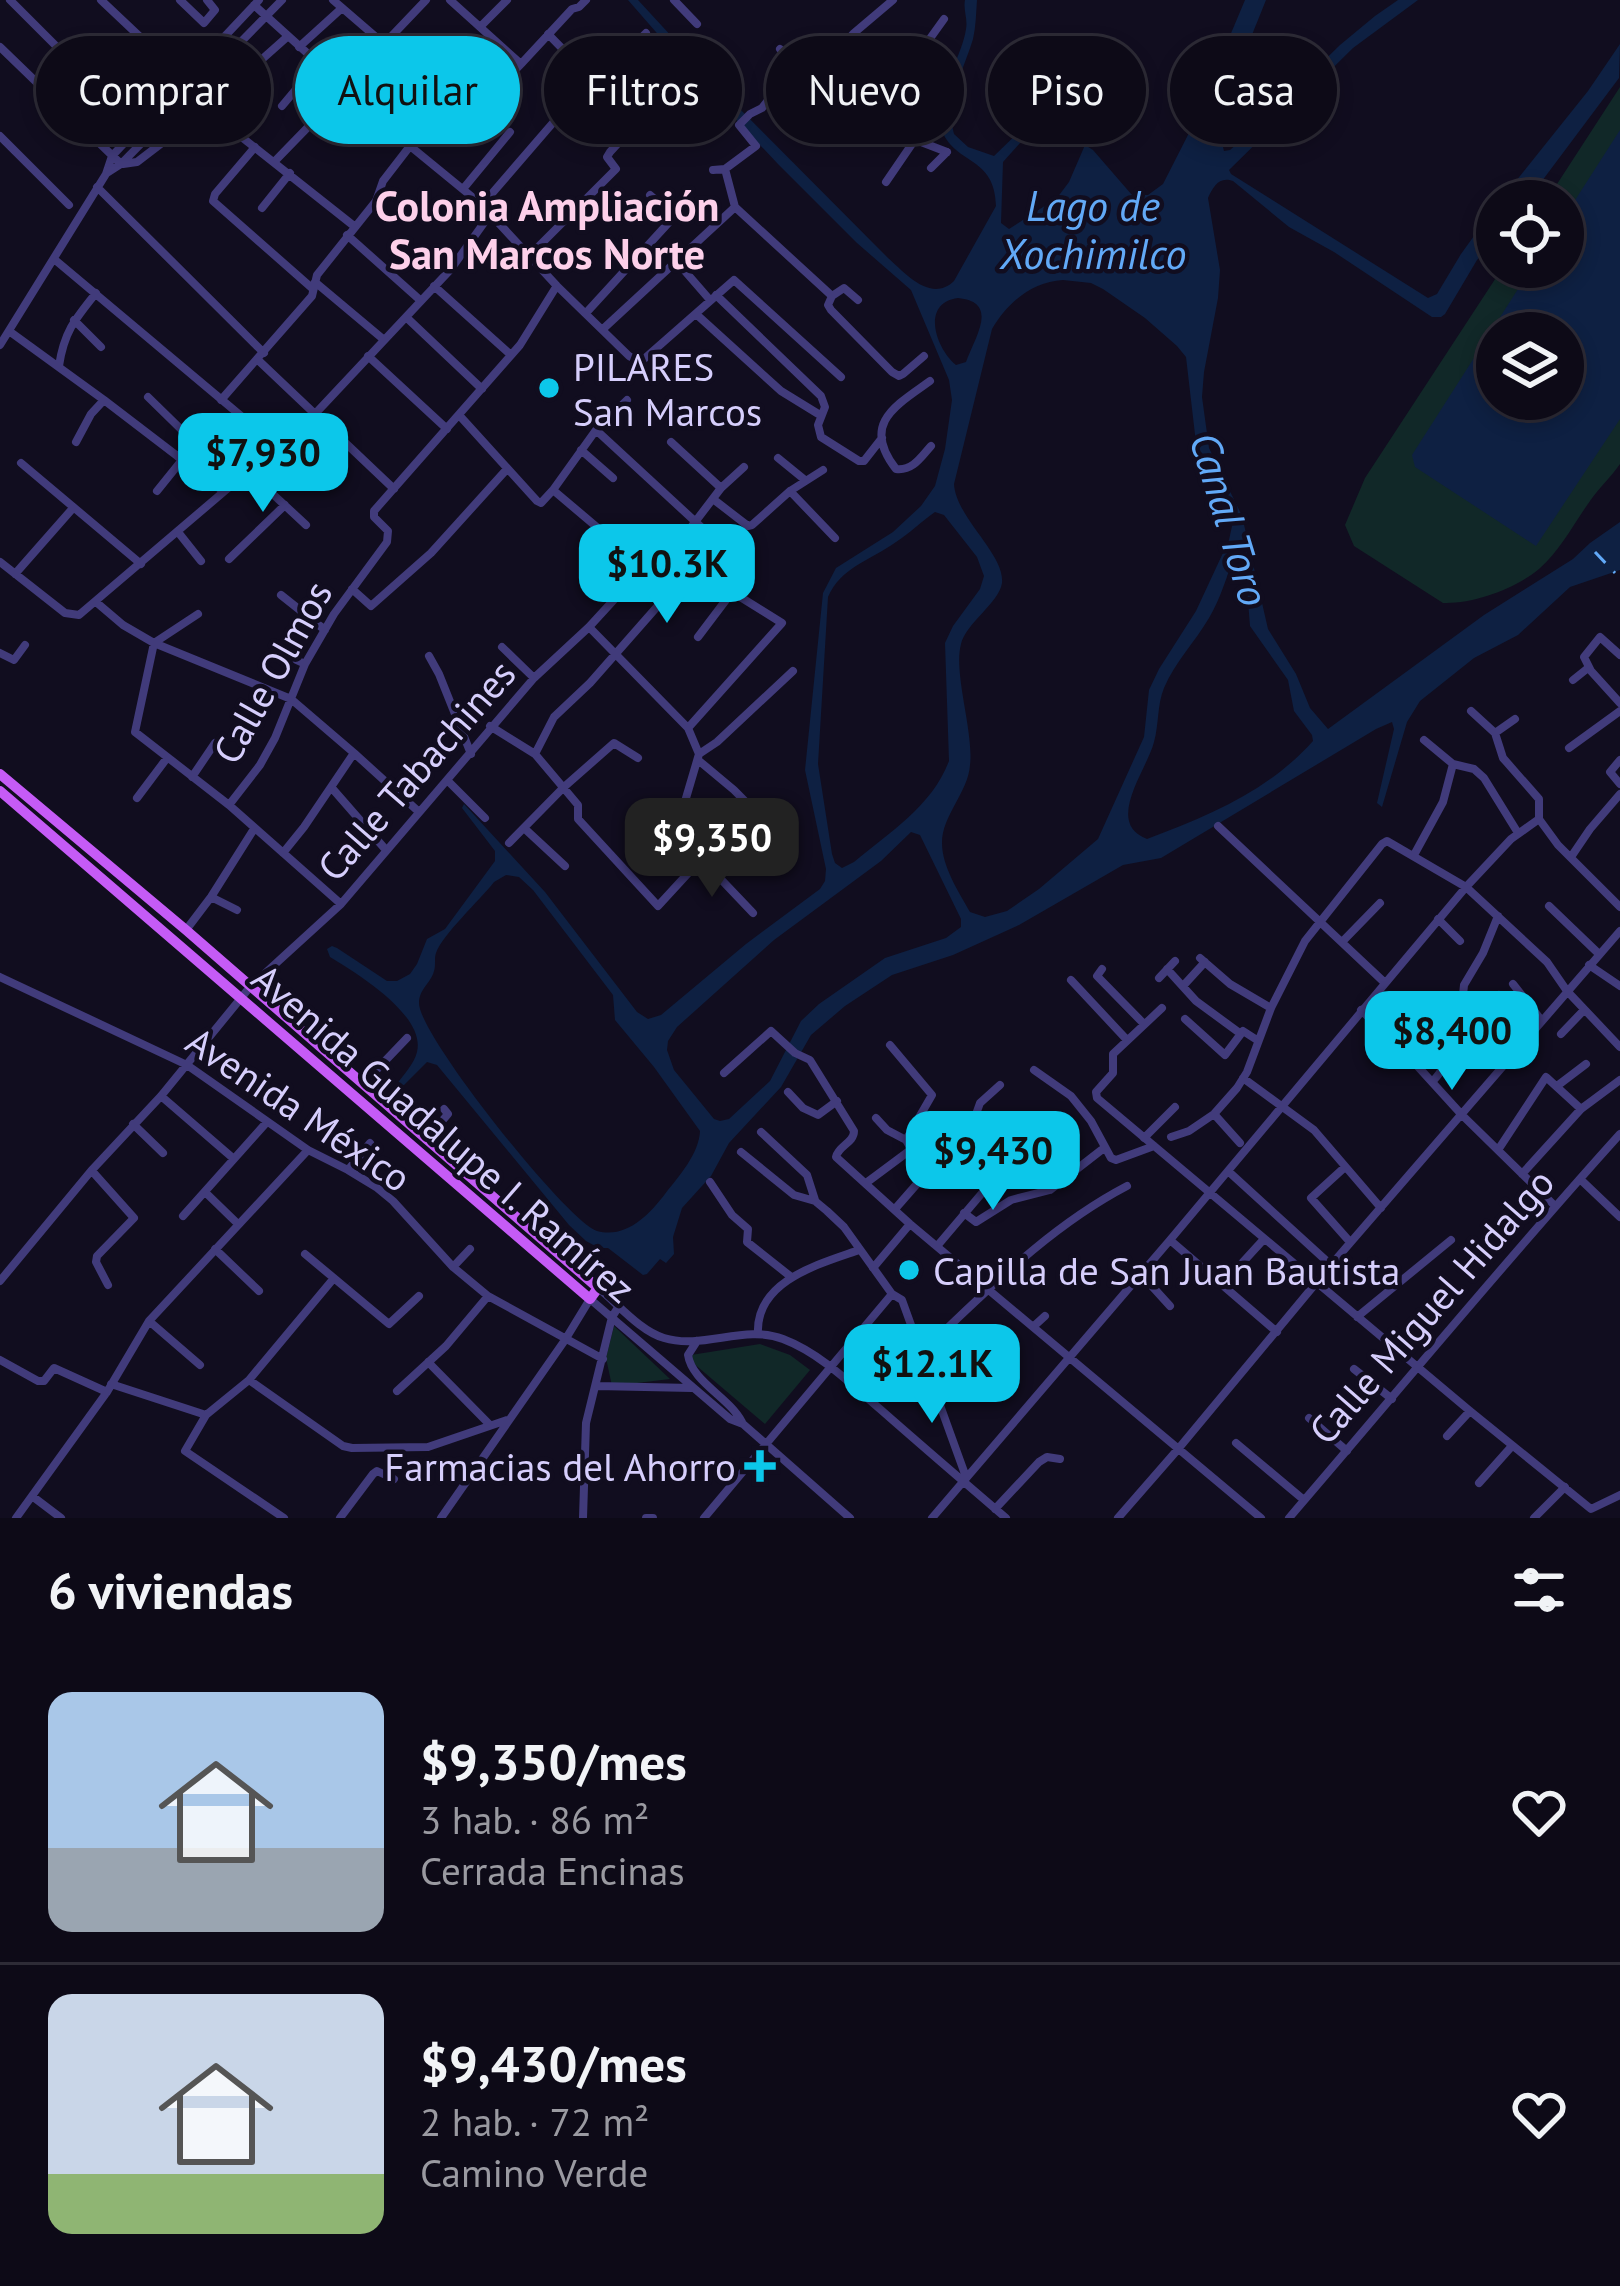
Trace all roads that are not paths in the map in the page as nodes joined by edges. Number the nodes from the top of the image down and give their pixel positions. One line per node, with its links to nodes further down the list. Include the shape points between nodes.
1 (10, 0): 21 (street)
2 (101, 0): 22 (street)
3 (179, 0): 4 (street, via 204,23 215,10)
4 (207, 0)
5 (282, 0): 15 (street)
6 (333, 0): 14 (street)
7 (426, 0): 27 (street)
8 (450, 0): 18 (street)
9 (507, 0): 18 (street)
10 (586, 0): 20 (street)
11 (674, 0): 17 (street)
12 (892, 0): 29 (street)
13 (256, 3): 15 (street); 23 (street)
14 (342, 8): 25 (street); 26 (street)
15 (266, 17): 24 (street); 31 (street)
16 (944, 19): 30 (street)
17 (698, 24)
18 (480, 27): 35 (street)
19 (646, 33): 28 (street)
20 (548, 34): 35 (street)
21 (46, 36)
22 (139, 36)
23 (225, 36)
24 (247, 36)
25 (311, 36)
26 (376, 36)
27 (392, 36)
28 (643, 36)
29 (851, 36)
30 (932, 36)
31 (287, 37): 32 (street); 34 (street)
32 (295, 44)
33 (0, 47): 52 (street)
34 (271, 51)
35 (521, 64)
36 (295, 90): 38 (street)
37 (766, 103): 57 (street, via 739,125 756,146)
38 (282, 106)
39 (544, 133): 65 (street)
40 (0, 136): 64 (street)
41 (295, 140): 53 (street)
42 (123, 144): 52 (street)
43 (141, 144): 54 (street)
44 (160, 144): 54 (street)
45 (250, 144): 51 (street)
46 (499, 144): 62 (street)
47 (617, 144): 71 (street, via 608,157 616,169)
48 (912, 144): 60 (street)
49 (925, 144): 55 (street, via 948,150)
50 (410, 146): 62 (street); 69 (street)
51 (254, 147): 53 (street); 74 (street, via 213,201)
52 (112, 156): 54 (street); 59 (street)
53 (275, 161): 58 (street)
54 (122, 164): 59 (street)
55 (931, 168)
56 (713, 170): 57 (street)
57 (725, 170): 66 (street)
58 (290, 173): 67 (street); 69 (street)
59 (106, 174): 61 (street)
60 (886, 182)
61 (98, 187): 72 (street); 92 (street)
62 (463, 188): 65 (street)
63 (650, 195): 82 (street, via 672,219)
64 (69, 205)
65 (482, 205): 68 (street)
66 (735, 207): 73 (street); 78 (street)
67 (262, 208)
68 (491, 213): 71 (street); 75 (street)
69 (354, 226): 70 (street)
70 (347, 236): 74 (street); 81 (street)
71 (530, 255): 76 (street)
72 (55, 259): 77 (street); 87 (street)
73 (677, 262): 79 (street); 86 (street)
74 (315, 286): 88 (street); 92 (street)
75 (434, 286): 81 (street); 91 (street)
76 (557, 286): 82 (street); 91 (street)
77 (96, 293): 85 (street); 101 (street)
78 (832, 296): 80 (street, via 844,288); 94 (street, via 831,310 892,372 899,376)
79 (713, 298): 83 (street); 96 (street, via 734,280); 105 (street, via 821,397)
80 (858, 299)
81 (420, 300): 84 (street)
82 (586, 313): 86 (street)
83 (696, 314): 86 (street, via 638,361); 105 (street, via 781,391)
84 (406, 317): 88 (street); 98 (street)
85 (74, 320): 90 (street); 95 (street)
86 (604, 329)
87 (9, 331): 89 (street); 95 (street)
88 (383, 339): 93 (street)
89 (0, 345)
90 (101, 347)
91 (511, 355): 98 (street)
92 (261, 356): 101 (street); 103 (street)
93 (368, 356): 103 (street); 106 (street)
94 (924, 356)
95 (59, 366): 100 (street)
96 (841, 376)
97 (930, 381): 108 (street, via 890,410)
98 (482, 388): 104 (street)
99 (148, 397): 115 (street, via 192,440)
100 (104, 400): 109 (street); 115 (street)
101 (221, 400): 112 (street)
102 (627, 400): 107 (street)
103 (314, 415): 112 (street); 124 (street)
104 (459, 415): 106 (street); 118 (street)
105 (820, 415): 108 (street, via 821,437 859,461)
106 (447, 429): 124 (street)
107 (596, 430): 113 (street); 132 (street)
108 (882, 438): 111 (street, via 896,470)
109 (76, 442)
110 (671, 442): 123 (street)
111 (931, 446)
112 (278, 447): 120 (street)
113 (581, 450): 121 (street); 125 (street)
114 (778, 458): 122 (street)
115 (180, 459): 126 (street); 127 (street)
116 (21, 463): 131 (street)
117 (744, 467): 123 (street, Calle Tabachines)
118 (507, 469): 125 (street, via 541,503); 143 (street, via 371,606)
119 (823, 470): 122 (street)
120 (249, 472): 127 (street); 130 (street)
121 (614, 478)
122 (805, 480): 128 (street)
123 (721, 488): 129 (street, Calle Tabachines)
124 (394, 489): 143 (street, Calle Olmos, via 374,512 387,542)
125 (553, 490): 141 (street)
126 (157, 491)
127 (223, 491): 134 (street)
128 (790, 491): 129 (street, via 748,526); 135 (street)
129 (713, 499): 132 (street, Calle Tabachines)
130 (285, 505): 133 (street); 137 (street)
131 (73, 508): 140 (street); 142 (street)
132 (696, 521): 136 (street, via 725,549 733,544); 141 (street, Calle Tabachines, via 663,564)
133 (306, 525)
134 (178, 532): 138 (street); 140 (street)
135 (835, 538)
136 (746, 554)
137 (229, 560)
138 (201, 561)
139 (0, 562): 142 (street)
140 (141, 564): 146 (street)
141 (644, 567): 148 (street, Calle Tabachines)
142 (15, 574): 146 (street, via 73,616)
143 (352, 590): 149 (street, Calle Olmos)
144 (732, 592): 150 (street); 155 (street, via 692,567); 169 (street, via 782,623)
145 (281, 596): 149 (street)
146 (96, 602): 151 (street)
147 (198, 614): 151 (street)
148 (589, 627): 155 (street); 162 (street, Calle Tabachines)
149 (325, 630): 159 (street, Calle Olmos)
150 (698, 638)
151 (154, 643): 164 (street); 178 (street, via 135,732)
152 (25, 645): 156 (street, via 14,660)
153 (502, 647): 162 (street)
154 (275, 650): 159 (street)
155 (615, 652): 169 (street); 176 (street, via 554,716)
156 (0, 653)
157 (1620, 655): 160 (street, via 1600,637 1584,657)
158 (429, 656): 175 (street)
159 (305, 664): 164 (street, Calle Olmos)
160 (1588, 668): 163 (street); 165 (street)
161 (793, 671): 177 (street)
162 (534, 678): 168 (street, Calle Tabachines)
163 (1573, 680)
164 (291, 699): 174 (street); 192 (street, Calle Olmos, via 260,765)
165 (1620, 707): 173 (street)
166 (1471, 711): 170 (street)
167 (1515, 719): 170 (street)
168 (490, 726): 175 (street, Calle Tabachines); 176 (street)
169 (688, 728): 177 (street)
170 (1495, 733): 195 (street, via 1503,758 1539,799)
171 (1424, 740): 181 (street)
172 (215, 743): 183 (street)
173 (1569, 748)
174 (355, 752): 186 (street); 193 (street)
175 (471, 754): 184 (street, Calle Tabachines)
176 (535, 754): 187 (street)
177 (699, 757): 201 (street); 205 (street, via 676,832)
178 (166, 758): 183 (street); 191 (street)
179 (638, 758): 187 (street, via 614,743)
180 (1620, 760): 185 (street, via 1610,769)
181 (1453, 764): 199 (street, via 1484,778); 204 (street)
182 (0, 773): 223 (main road, Avenida Guadalupe I. Ramírez)
183 (192, 777): 192 (street)
184 (448, 781): 193 (street, Calle Tabachines); 194 (street)
185 (1620, 784)
186 (332, 787): 202 (street); 203 (street)
187 (564, 787): 197 (street); 205 (street, via 578,819 658,906)
188 (1604, 788): 190 (street)
189 (0, 791): 242 (main road, Avenida Guadalupe I. Ramírez)
190 (1617, 797): 206 (street)
191 (136, 798)
192 (229, 805): 198 (street)
193 (419, 812): 202 (street, Calle Tabachines)
194 (485, 818)
195 (1538, 819): 199 (street); 206 (street)
196 (1218, 826): 222 (street)
197 (524, 828): 200 (street); 207 (street)
198 (254, 829): 203 (street); 212 (street)
199 (1519, 832): 210 (street)
200 (509, 843)
201 (787, 844)
202 (386, 850): 215 (street, Calle Tabachines)
203 (283, 853): 215 (street)
204 (1414, 855): 210 (street); 222 (street, via 1388,841)
205 (703, 857): 219 (street)
206 (1571, 857): 208 (street)
207 (565, 866)
208 (1590, 876): 209 (street); 213 (street)
209 (1581, 884)
210 (1466, 886): 220 (street); 221 (street)
211 (1620, 886): 213 (street)
212 (211, 897): 218 (street); 223 (street)
213 (1609, 897): 217 (street)
214 (1380, 903): 226 (street)
215 (341, 904): 239 (street, Calle Tabachines)
216 (1549, 906): 227 (street)
217 (1620, 908)
218 (238, 910)
219 (753, 913)
220 (1498, 916): 240 (street); 266 (street, via 1462,1005 1438,1036 1445,1062)
221 (1438, 919): 225 (street); 235 (street)
222 (1320, 921): 226 (street); 246 (street)
223 (186, 930): 239 (main road, Avenida Guadalupe I. Ramírez)
224 (1620, 931): 227 (street)
225 (1460, 941)
226 (1342, 942): 235 (street)
227 (1599, 954): 229 (street)
228 (1175, 961): 231 (street)
229 (1589, 965): 238 (street); 240 (street)
230 (1102, 969): 251 (street, via 1097,976)
231 (1167, 969): 233 (street); 237 (street)
232 (0, 977): 261 (street, Avenida México)
233 (1159, 978)
234 (1071, 980): 256 (street)
235 (1384, 982): 247 (street)
236 (1514, 984): 250 (street)
237 (1183, 986): 243 (street); 246 (street, via 1203,960)
238 (1620, 986)
239 (250, 987): 242 (street, Calle Tabachines); 267 (main road, Avenida Guadalupe I. Ramírez)
240 (1567, 991): 248 (street); 250 (street)
241 (1499, 995): 252 (street)
242 (241, 998): 261 (street, Calle Tabachines); 345 (main road, Avenida Guadalupe I. Ramírez)
243 (1194, 998): 244 (street); 253 (street)
244 (1184, 1007)
245 (1162, 1008): 251 (street)
246 (1270, 1008): 257 (street)
247 (1361, 1010): 266 (street); 274 (street)
248 (1584, 1010): 254 (street); 259 (street)
249 (1185, 1019): 253 (street, via 1226,1054)
250 (1542, 1021): 252 (street)
251 (1144, 1024): 256 (street)
252 (1532, 1032): 279 (street)
253 (1240, 1034): 257 (street)
254 (1562, 1034)
255 (406, 1038): 267 (street)
256 (1127, 1040): 287 (street, via 1095,1094)
257 (1256, 1040): 264 (street)
258 (890, 1045): 289 (street, via 932,1095)
259 (1620, 1047)
260 (1586, 1064): 269 (street)
261 (187, 1065): 271 (street, Calle Tabachines); 281 (street, Avenida México)
262 (1034, 1070): 294 (street, via 1071,1096)
263 (724, 1073): 272 (street, via 771,1031 810,1060)
264 (1243, 1078): 274 (street); 278 (street)
265 (1620, 1080): 276 (street)
266 (1432, 1082): 279 (street)
267 (362, 1084): 288 (main road, Avenida Guadalupe I. Ramírez)
268 (1000, 1085): 277 (street)
269 (1558, 1085): 276 (street); 296 (street, via 1546,1077)
270 (788, 1092): 272 (street, via 818,1115)
271 (161, 1096): 282 (street, Calle Tabachines); 300 (street)
272 (837, 1101): 309 (street, via 855,1134 836,1157)
273 (1175, 1107): 287 (street)
274 (1282, 1107): 301 (street); 304 (street)
275 (444, 1109): 288 (street)
276 (1581, 1109): 305 (street)
277 (977, 1112): 290 (street); 299 (street)
278 (1214, 1114): 286 (street); 292 (street)
279 (1462, 1115): 296 (street); 317 (street)
280 (876, 1118): 289 (street)
281 (266, 1123): 295 (street, Avenida México); 300 (street)
282 (133, 1124): 298 (street); 303 (street, Calle Tabachines)
283 (1048, 1127): 299 (street)
284 (761, 1132): 314 (street, via 807,1175)
285 (1620, 1135): 307 (street, Calle Miguel Hidalgo)
286 (1172, 1137)
287 (1144, 1138): 293 (street)
288 (426, 1140): 345 (main road, Avenida Guadalupe I. Ramírez)
289 (906, 1141): 309 (street, via 909,1151)
290 (966, 1142): 306 (street); 318 (street)
291 (370, 1143): 302 (street)
292 (1240, 1143)
293 (1154, 1146): 294 (street, via 1116,1160); 313 (street)
294 (1104, 1148): 319 (street, via 1044,1194 1011,1200 976,1222)
295 (308, 1150): 302 (street, Avenida México); 322 (street)
296 (1498, 1150): 305 (street)
297 (741, 1152): 314 (street)
298 (163, 1153)
299 (1016, 1153): 306 (street)
300 (233, 1160): 312 (street)
301 (1345, 1167): 317 (street); 327 (street, via 1311,1198)
302 (348, 1170): 334 (street, Avenida México, via 393,1201)
303 (91, 1171): 339 (street, Calle Tabachines); 341 (street, via 134,1218 97,1256)
304 (1228, 1171): 313 (street); 315 (street)
305 (1522, 1174): 316 (street)
306 (995, 1176): 319 (street)
307 (1580, 1179): 316 (street, Calle Miguel Hidalgo); 321 (street)
308 (710, 1182): 337 (street, via 748,1228 747,1242)
309 (866, 1184): 318 (street)
310 (1127, 1186): 343 (street, via 1088,1207)
311 (1275, 1191): 315 (street)
312 (205, 1192): 320 (street); 322 (street)
313 (1210, 1192): 324 (street); 325 (street)
314 (815, 1202): 331 (street)
315 (1264, 1204): 333 (street)
316 (1554, 1205): 367 (street, Calle Miguel Hidalgo)
317 (1382, 1208): 327 (street)
318 (895, 1209): 323 (street)
319 (964, 1213): 328 (street)
320 (183, 1216)
321 (1620, 1217)
322 (238, 1224): 329 (street)
323 (910, 1224): 328 (street); 335 (street)
324 (1264, 1239): 340 (street); 342 (street)
325 (1170, 1240): 336 (street); 342 (street)
326 (1451, 1240): 353 (street)
327 (1351, 1242): 333 (street)
328 (938, 1245): 343 (street)
329 (215, 1249): 344 (street); 354 (street)
330 (470, 1249): 334 (street)
331 (859, 1250): 335 (street); 337 (street)
332 (305, 1254): 338 (street)
333 (1331, 1264): 340 (street)
334 (453, 1267): 347 (street, Avenida México)
335 (873, 1268): 346 (street)
336 (1140, 1273): 350 (street); 361 (street)
337 (790, 1276): 357 (street, via 759,1314)
338 (334, 1278): 348 (street, via 389,1324); 369 (street)
339 (0, 1281)
340 (1316, 1282): 353 (street); 356 (street)
341 (108, 1285)
342 (1222, 1285): 356 (street)
343 (988, 1288): 355 (street); 360 (street)
344 (259, 1291)
345 (594, 1294): 349 (street, Avenida Guadalupe I. Ramírez); 352 (street, Avenida Guadalupe I. Ramírez); 358 (street)
346 (892, 1294): 360 (street, via 902,1300); 366 (street)
347 (488, 1295): 358 (street, Avenida México); 364 (street)
348 (419, 1296)
349 (619, 1306): 352 (street); 359 (street, Avenida Guadalupe I. Ramírez, via 664,1338)
350 (1169, 1306)
351 (1045, 1316): 355 (street)
352 (612, 1317): 362 (street); 372 (street, Avenida Guadalupe I. Ramírez)
353 (1357, 1317): 367 (street)
354 (149, 1321): 365 (street); 371 (street)
355 (1034, 1326): 361 (street)
356 (1277, 1331): 386 (street)
357 (758, 1334): 359 (street); 366 (street, via 782,1338)
358 (566, 1340): 362 (street, Avenida México); 378 (street)
359 (698, 1340): 380 (street, via 690,1367)
360 (921, 1353): 391 (street)
361 (1070, 1357): 386 (street); 391 (street)
362 (604, 1359): 370 (street)
363 (0, 1360): 371 (street, via 38,1381 54,1368)
364 (428, 1362): 373 (street); 379 (street)
365 (200, 1365)
366 (830, 1366): 383 (street); 391 (street)
367 (1418, 1368): 374 (street, Calle Miguel Hidalgo); 375 (street)
368 (1354, 1369): 374 (street)
369 (249, 1380): 376 (street); 379 (street, via 344,1446 428,1447)
370 (597, 1386): 372 (street); 403 (street, via 586,1424)
371 (109, 1388): 376 (street); 394 (street)
372 (692, 1388): 380 (street, Avenida Guadalupe I. Ramírez)
373 (397, 1391)
374 (1392, 1399): 387 (street, Calle Miguel Hidalgo)
375 (1470, 1411): 381 (street); 384 (street)
376 (206, 1415): 400 (street, via 185,1451)
377 (1310, 1418): 387 (street)
378 (508, 1419): 379 (street); 402 (street)
379 (489, 1424)
380 (743, 1424): 383 (street, Avenida Guadalupe I. Ramírez)
381 (1447, 1436)
382 (1236, 1443): 388 (street)
383 (766, 1444): 404 (street); 405 (street, Avenida Guadalupe I. Ramírez)
384 (1512, 1446): 392 (street); 393 (street)
385 (1263, 1447): 388 (street)
386 (1179, 1448): 408 (street); 409 (street)
387 (1347, 1451): 396 (street, Calle Miguel Hidalgo)
388 (1252, 1459): 396 (street)
389 (1060, 1460): 397 (street, via 1039,1462)
390 (394, 1479): 401 (street, via 377,1472)
391 (964, 1479): 397 (street); 406 (street)
392 (1479, 1483)
393 (1565, 1487): 395 (street, via 1591,1509); 411 (street)
394 (32, 1496): 398 (street); 399 (street)
395 (1620, 1496)
396 (1304, 1500): 410 (street, Calle Miguel Hidalgo)
397 (995, 1509): 407 (street)
398 (16, 1518)
399 (61, 1518)
400 (284, 1518)
401 (340, 1518)
402 (441, 1518)
403 (583, 1518)
404 (704, 1518)
405 (850, 1518)
406 (932, 1518)
407 (1006, 1518)
408 (1118, 1518)
409 (1261, 1518)
410 (1289, 1518)
411 (1534, 1518)

